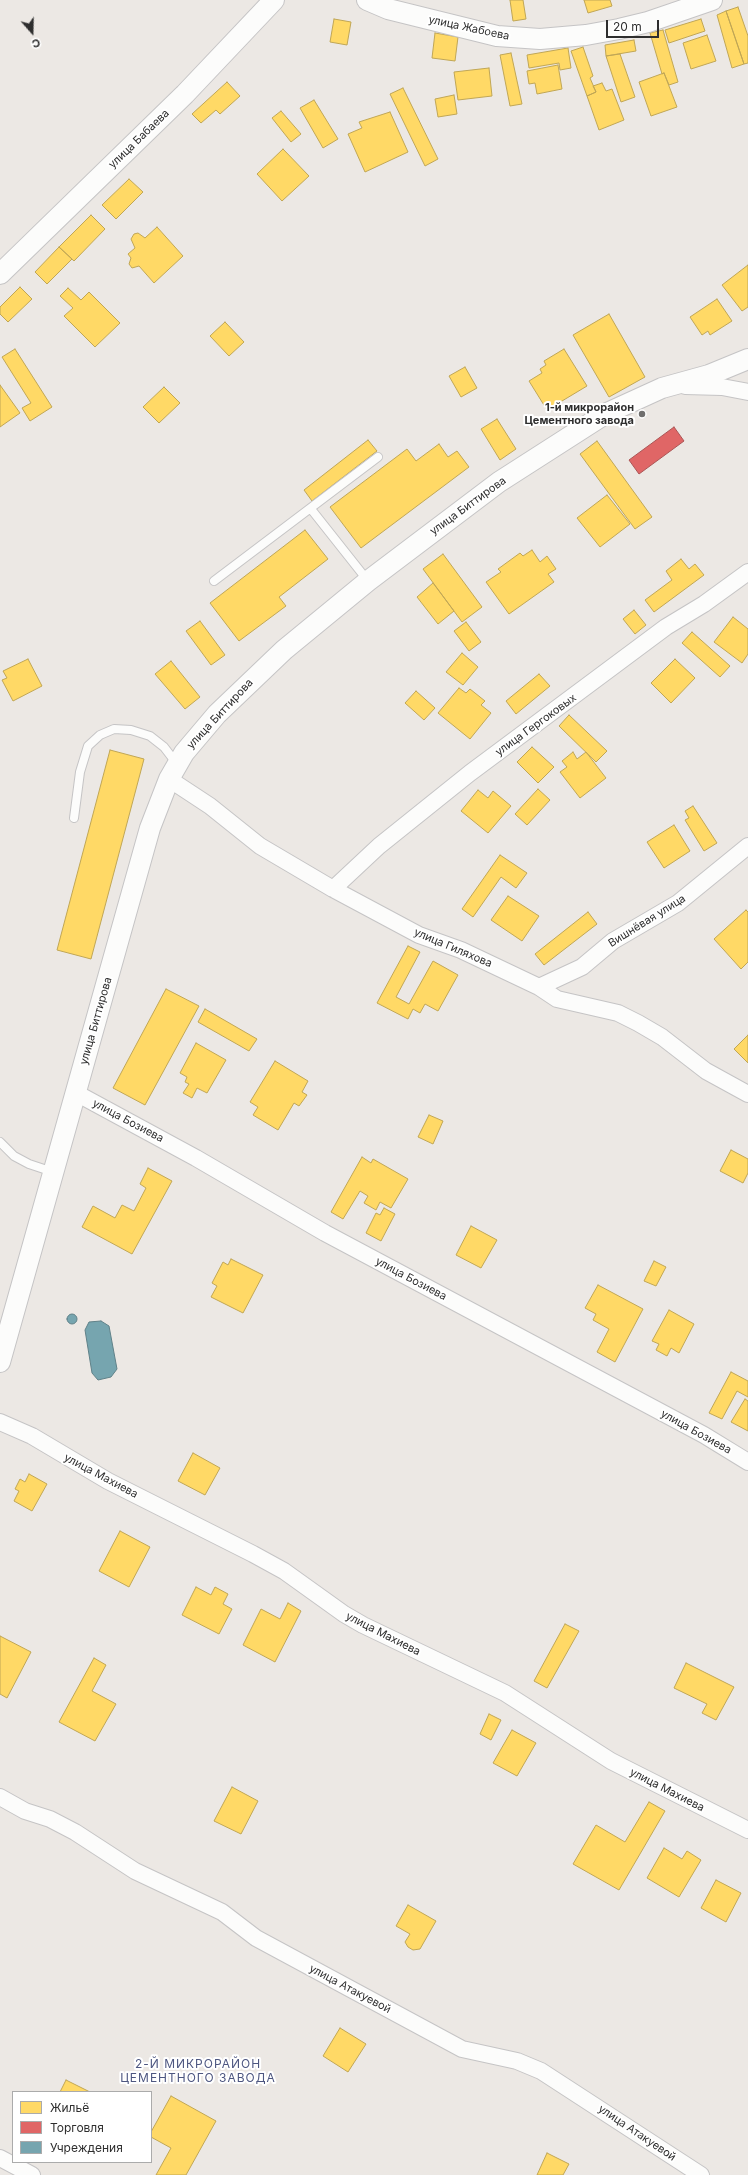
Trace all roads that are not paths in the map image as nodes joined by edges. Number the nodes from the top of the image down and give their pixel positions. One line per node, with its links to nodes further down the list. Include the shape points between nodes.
1 (274, 0): 4 (street, улица Бабаева, via 185,94)
2 (367, 0): 3 (street, улица Жабоева, via 388,9 498,36 540,39 619,29)
3 (712, 0)
4 (0, 274)
5 (748, 359): 6 (street, улица Биттирова)
6 (674, 386): 7 (street, via 722,387); 12 (street, улица Биттирова, via 662,388 605,414 527,463)
7 (748, 392)
8 (378, 457): 9 (lane)
9 (311, 509): 11 (lane); 12 (lane)
10 (748, 572): 16 (street, улица Гергоковых, via 704,604 666,627 470,773 378,846)
11 (214, 581)
12 (368, 581): 13 (street, улица Биттирова, via 254,678 205,728)
13 (173, 772): 14 (lane, via 164,747 150,736 131,730 114,729 100,735 88,746 80,772); 16 (street, улица Гиляхова, via 260,846); 18 (street, улица Биттирова, via 150,828)
14 (74, 818)
15 (748, 846): 17 (street, Вишнёвая улица, via 678,903 613,941 582,967)
16 (333, 889): 17 (street, улица Гиляхова, via 419,935 461,950)
17 (539, 986): 19 (street, улица Гиляхова, via 557,999 618,1013 638,1023 662,1037 706,1071)
18 (76, 1093): 21 (street, улица Биттирова); 24 (street, улица Бозиева, via 196,1158 331,1236 690,1428)
19 (748, 1094)
20 (0, 1142): 21 (lane, via 14,1156)
21 (54, 1172): 22 (street, улица Биттирова)
22 (0, 1362)
23 (0, 1422): 26 (street, улица Махиева, via 32,1436 108,1481 253,1554 284,1571 363,1625 505,1693 611,1761)
24 (748, 1462)
25 (0, 1797): 29 (street, улица Атакуевой, via 75,1832 135,1871 222,1912 256,1938 462,2049 517,2060 542,2071)
26 (748, 1830)
27 (0, 2158): 28 (street)
28 (32, 2175)
29 (701, 2175)

